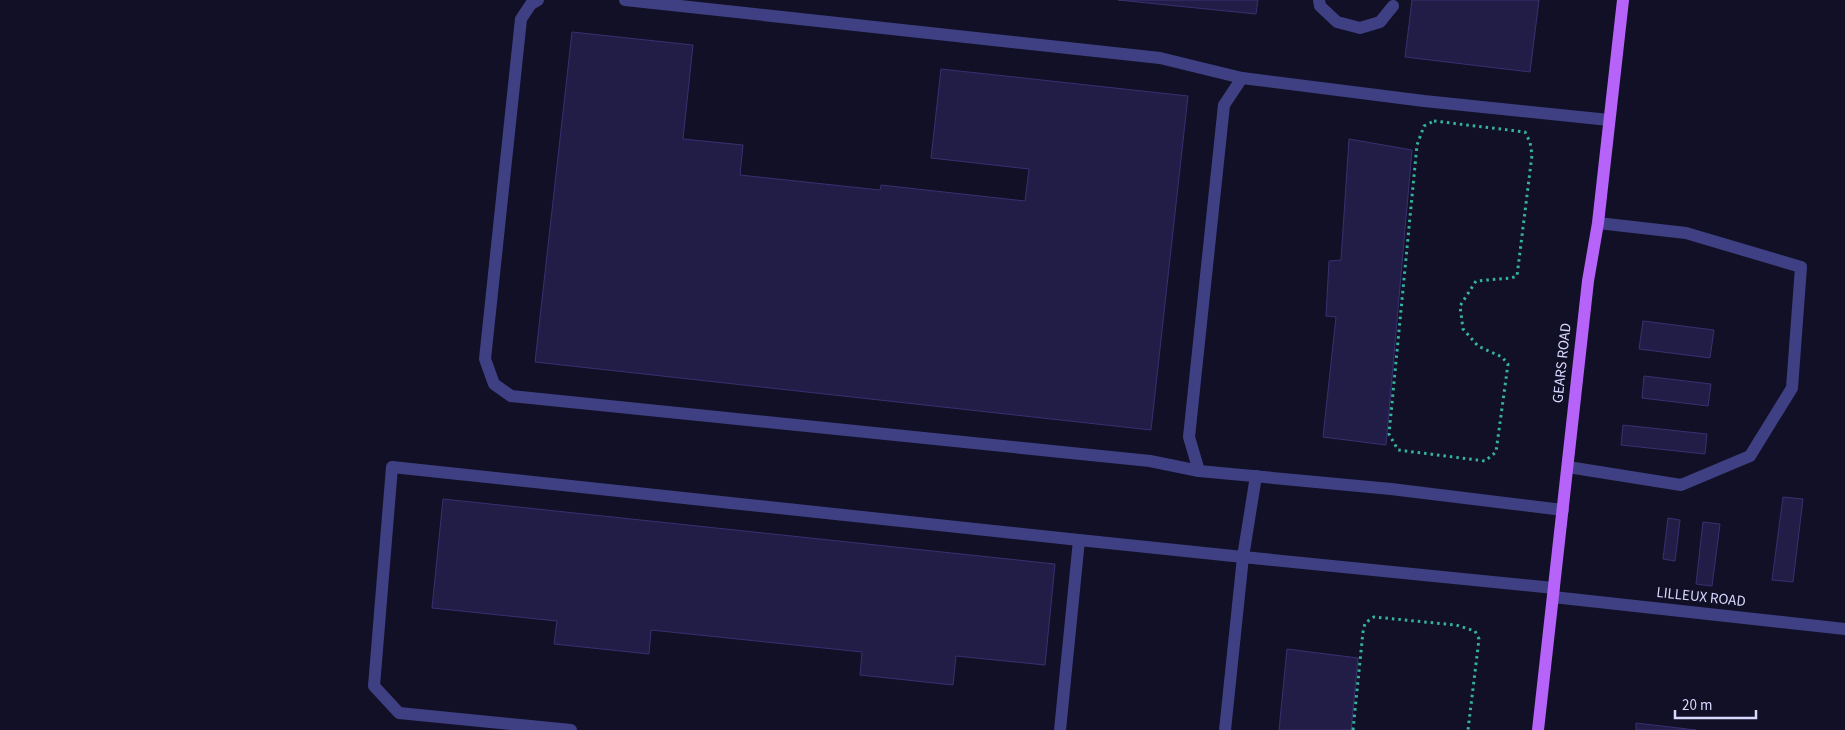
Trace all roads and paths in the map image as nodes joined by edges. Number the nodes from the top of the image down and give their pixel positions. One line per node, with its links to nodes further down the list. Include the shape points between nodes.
1 (538, 0): 11 (street, via 531,4 521,19 485,359 494,384 511,396 1150,461)
2 (625, 0): 6 (street, via 1160,58)
3 (1319, 0): 5 (street, via 1320,6 1337,22 1360,28 1380,22)
4 (1623, 0): 7 (main road, GEARS ROAD)
5 (1394, 6)
6 (1242, 78): 7 (street); 11 (street, via 1224,105 1189,437)
7 (1609, 120): 8 (main road, GEARS ROAD)
8 (1598, 222): 10 (main road, GEARS ROAD, via 1588,281); 10 (street, via 1686,233 1801,267 1792,388 1750,456 1681,485)
9 (1393, 443): 9 (path, via 1398,450 1485,461 1496,452 1508,364 1502,357 1478,346 1463,329 1460,306 1476,281 1517,276 1532,155 1525,132 1434,121 1424,126 1418,145 1389,434)
10 (1568, 466): 13 (main road, GEARS ROAD)
11 (1199, 471): 12 (street)
12 (1256, 476): 13 (street); 15 (street)
13 (1563, 510): 16 (main road, GEARS ROAD)
14 (1079, 540): 15 (street, LILLEUX ROAD); 18 (street, LILLEUX ROAD, via 392,467 374,686 399,713); 19 (street)
15 (1244, 557): 16 (street, LILLEUX ROAD); 20 (street)
16 (1554, 593): 17 (street, LILLEUX ROAD); 23 (main road, GEARS ROAD)
17 (1845, 629)
18 (571, 730)
19 (1060, 730)
20 (1225, 730)
21 (1353, 730): 22 (path, via 1363,632 1365,623 1374,617 1456,624 1475,631 1478,639)
22 (1468, 730)
23 (1538, 730)

